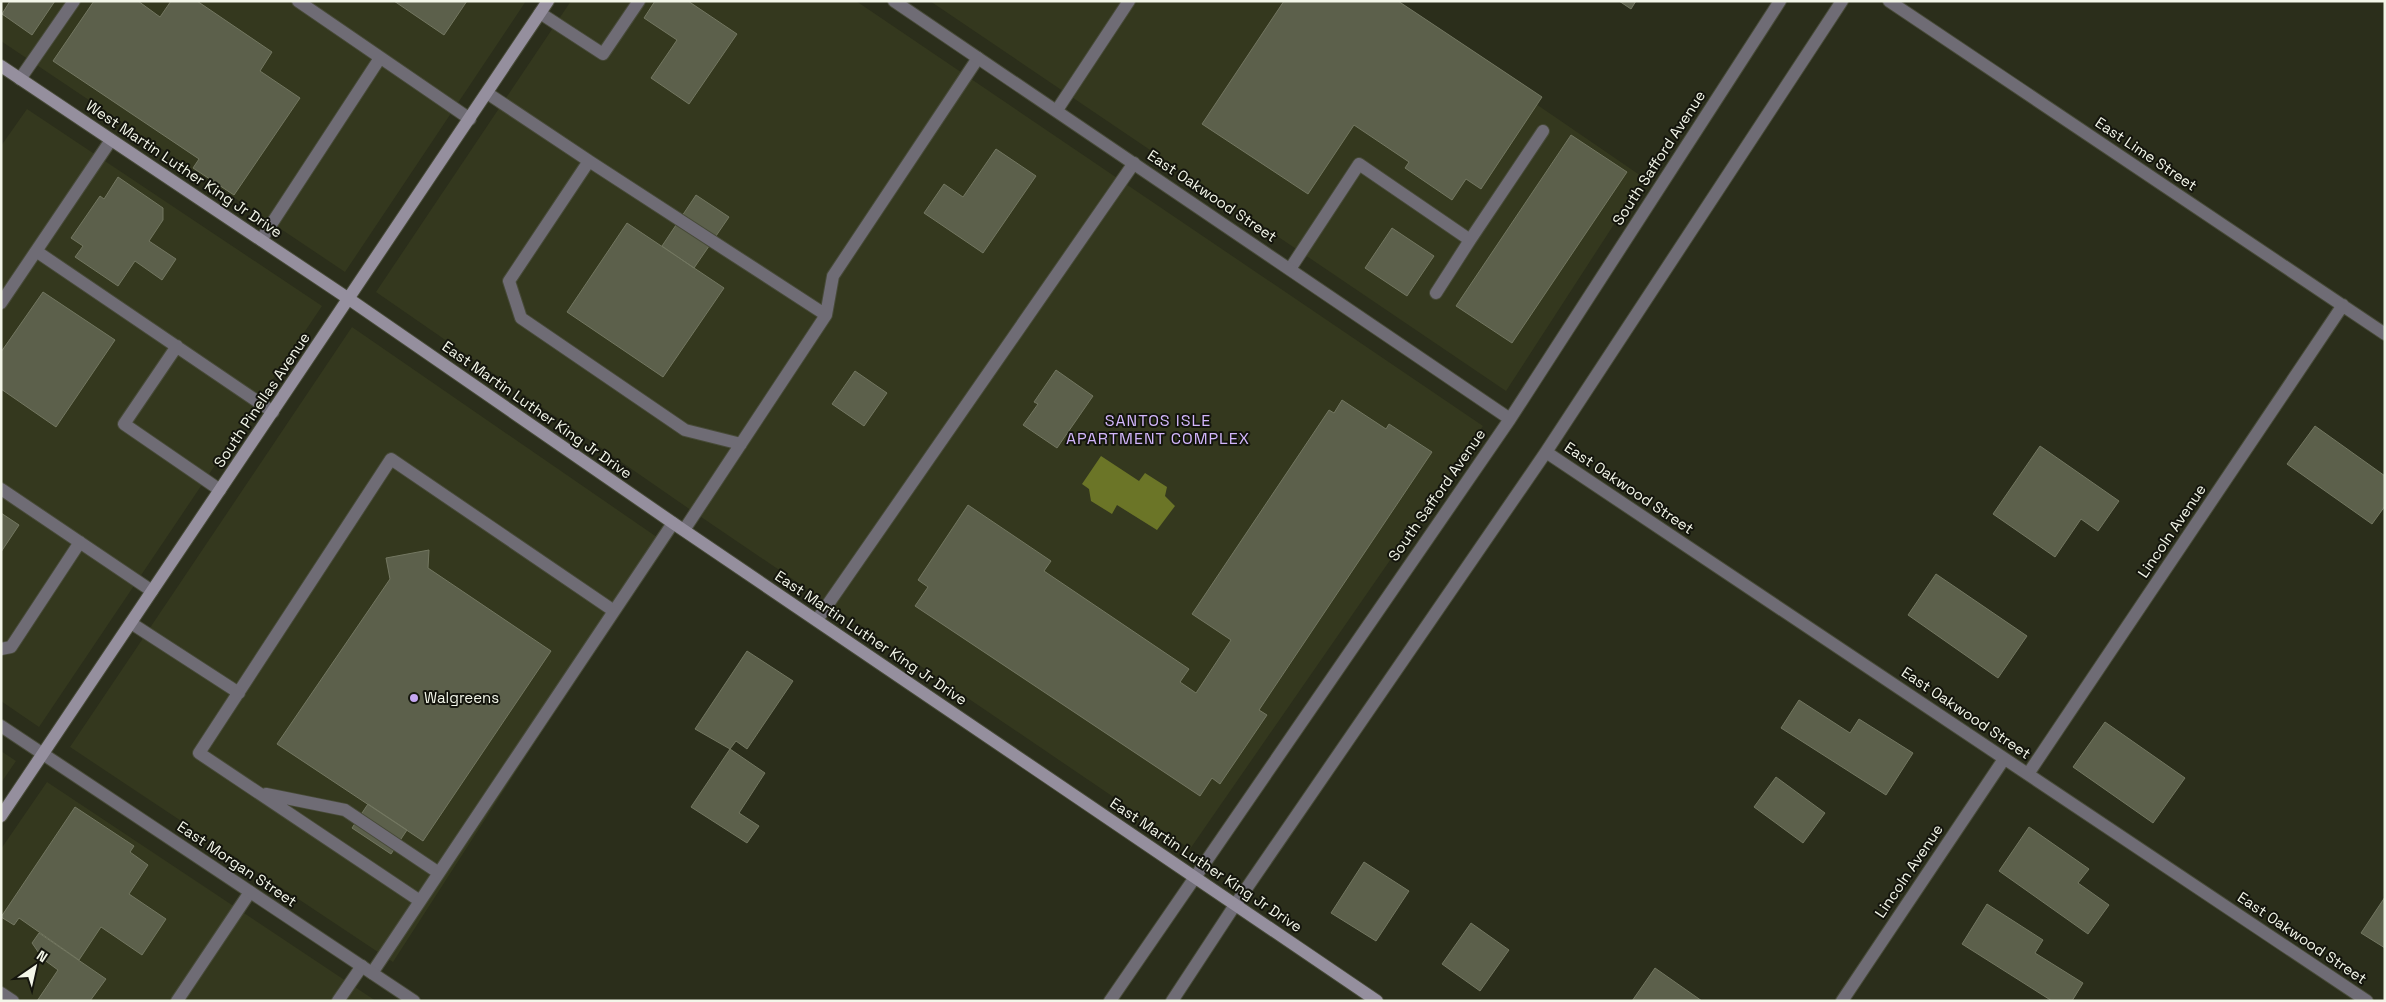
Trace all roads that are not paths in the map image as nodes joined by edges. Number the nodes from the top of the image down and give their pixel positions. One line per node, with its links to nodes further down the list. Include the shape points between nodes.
1 (74, 1): 14 (street)
2 (298, 1): 11 (street)
3 (548, 1): 10 (street, South Pinellas Avenue)
4 (638, 1): 10 (street, via 603,54)
5 (894, 1): 12 (street, East Oakwood Street)
6 (1129, 1): 16 (street)
7 (1780, 1): 34 (street, South Safford Avenue)
8 (1842, 1): 36 (street)
9 (1889, 1): 29 (street, East Lime Street)
10 (540, 13): 15 (street, South Pinellas Avenue)
11 (380, 58): 17 (street); 22 (street)
12 (978, 58): 16 (street, East Oakwood Street); 30 (street, via 833,276)
13 (1, 66): 14 (street, West Martin Luther King Jr Drive)
14 (20, 79): 19 (street, West Martin Luther King Jr Drive)
15 (487, 93): 17 (street, South Pinellas Avenue); 20 (street)
16 (1057, 110): 21 (street, East Oakwood Street)
17 (470, 119): 27 (street, South Pinellas Avenue)
18 (1543, 131): 23 (street)
19 (111, 140): 22 (street, West Martin Luther King Jr Drive); 24 (street)
20 (589, 161): 30 (street); 35 (street, via 509,281 521,318 685,430)
21 (1134, 163): 25 (street, East Oakwood Street); 43 (street)
22 (261, 240): 27 (street, West Martin Luther King Jr Drive)
23 (1470, 240): 25 (street, via 1359,164); 26 (street)
24 (36, 251): 28 (street); 32 (street)
25 (1290, 269): 34 (street, East Oakwood Street)
26 (1436, 293)
27 (349, 299): 33 (street, South Pinellas Avenue); 39 (street, East Martin Luther King Jr Drive)
28 (1, 303)
29 (2343, 305): 31 (street, East Lime Street); 50 (street, Lincoln Avenue)
30 (826, 315): 35 (street)
31 (2385, 334)
32 (177, 346): 33 (street); 38 (street, via 124,424)
33 (274, 412): 38 (street, South Pinellas Avenue)
34 (1510, 419): 54 (street, South Safford Avenue)
35 (741, 444): 39 (street)
36 (1546, 452): 49 (street, East Oakwood Street); 57 (street)
37 (1, 489): 40 (street)
38 (220, 490): 41 (street, South Pinellas Avenue)
39 (678, 527): 42 (street); 43 (street, East Martin Luther King Jr Drive)
40 (80, 542): 41 (street); 45 (street, via 11,648)
41 (152, 591): 44 (street, South Pinellas Avenue)
42 (614, 612): 46 (street, via 391,459); 53 (street)
43 (817, 620): 54 (street, East Martin Luther King Jr Drive)
44 (131, 623): 46 (street); 48 (street, South Pinellas Avenue)
45 (1, 649)
46 (239, 693): 51 (street, via 199,753)
47 (1, 726): 48 (street, East Morgan Street)
48 (43, 754): 52 (street, South Pinellas Avenue); 55 (street, East Morgan Street)
49 (2004, 759): 50 (street, East Oakwood Street); 67 (street, Lincoln Avenue)
50 (2028, 774): 68 (street, East Oakwood Street)
51 (261, 794): 53 (street, via 345,810); 56 (street)
52 (1, 816)
53 (439, 873): 56 (street)
54 (1194, 876): 57 (street, East Martin Luther King Jr Drive); 64 (street, South Safford Avenue)
55 (250, 892): 58 (street, East Morgan Street); 61 (street)
56 (420, 901): 58 (street)
57 (1235, 905): 65 (street); 66 (street, East Martin Luther King Jr Drive)
58 (367, 970): 62 (street); 63 (street, East Morgan Street)
59 (1, 993): 60 (street)
60 (13, 1001)
61 (177, 1001)
62 (338, 1001)
63 (414, 1001)
64 (1110, 1001)
65 (1172, 1001)
66 (1378, 1001)
67 (1842, 1001)
68 (2367, 1001)

